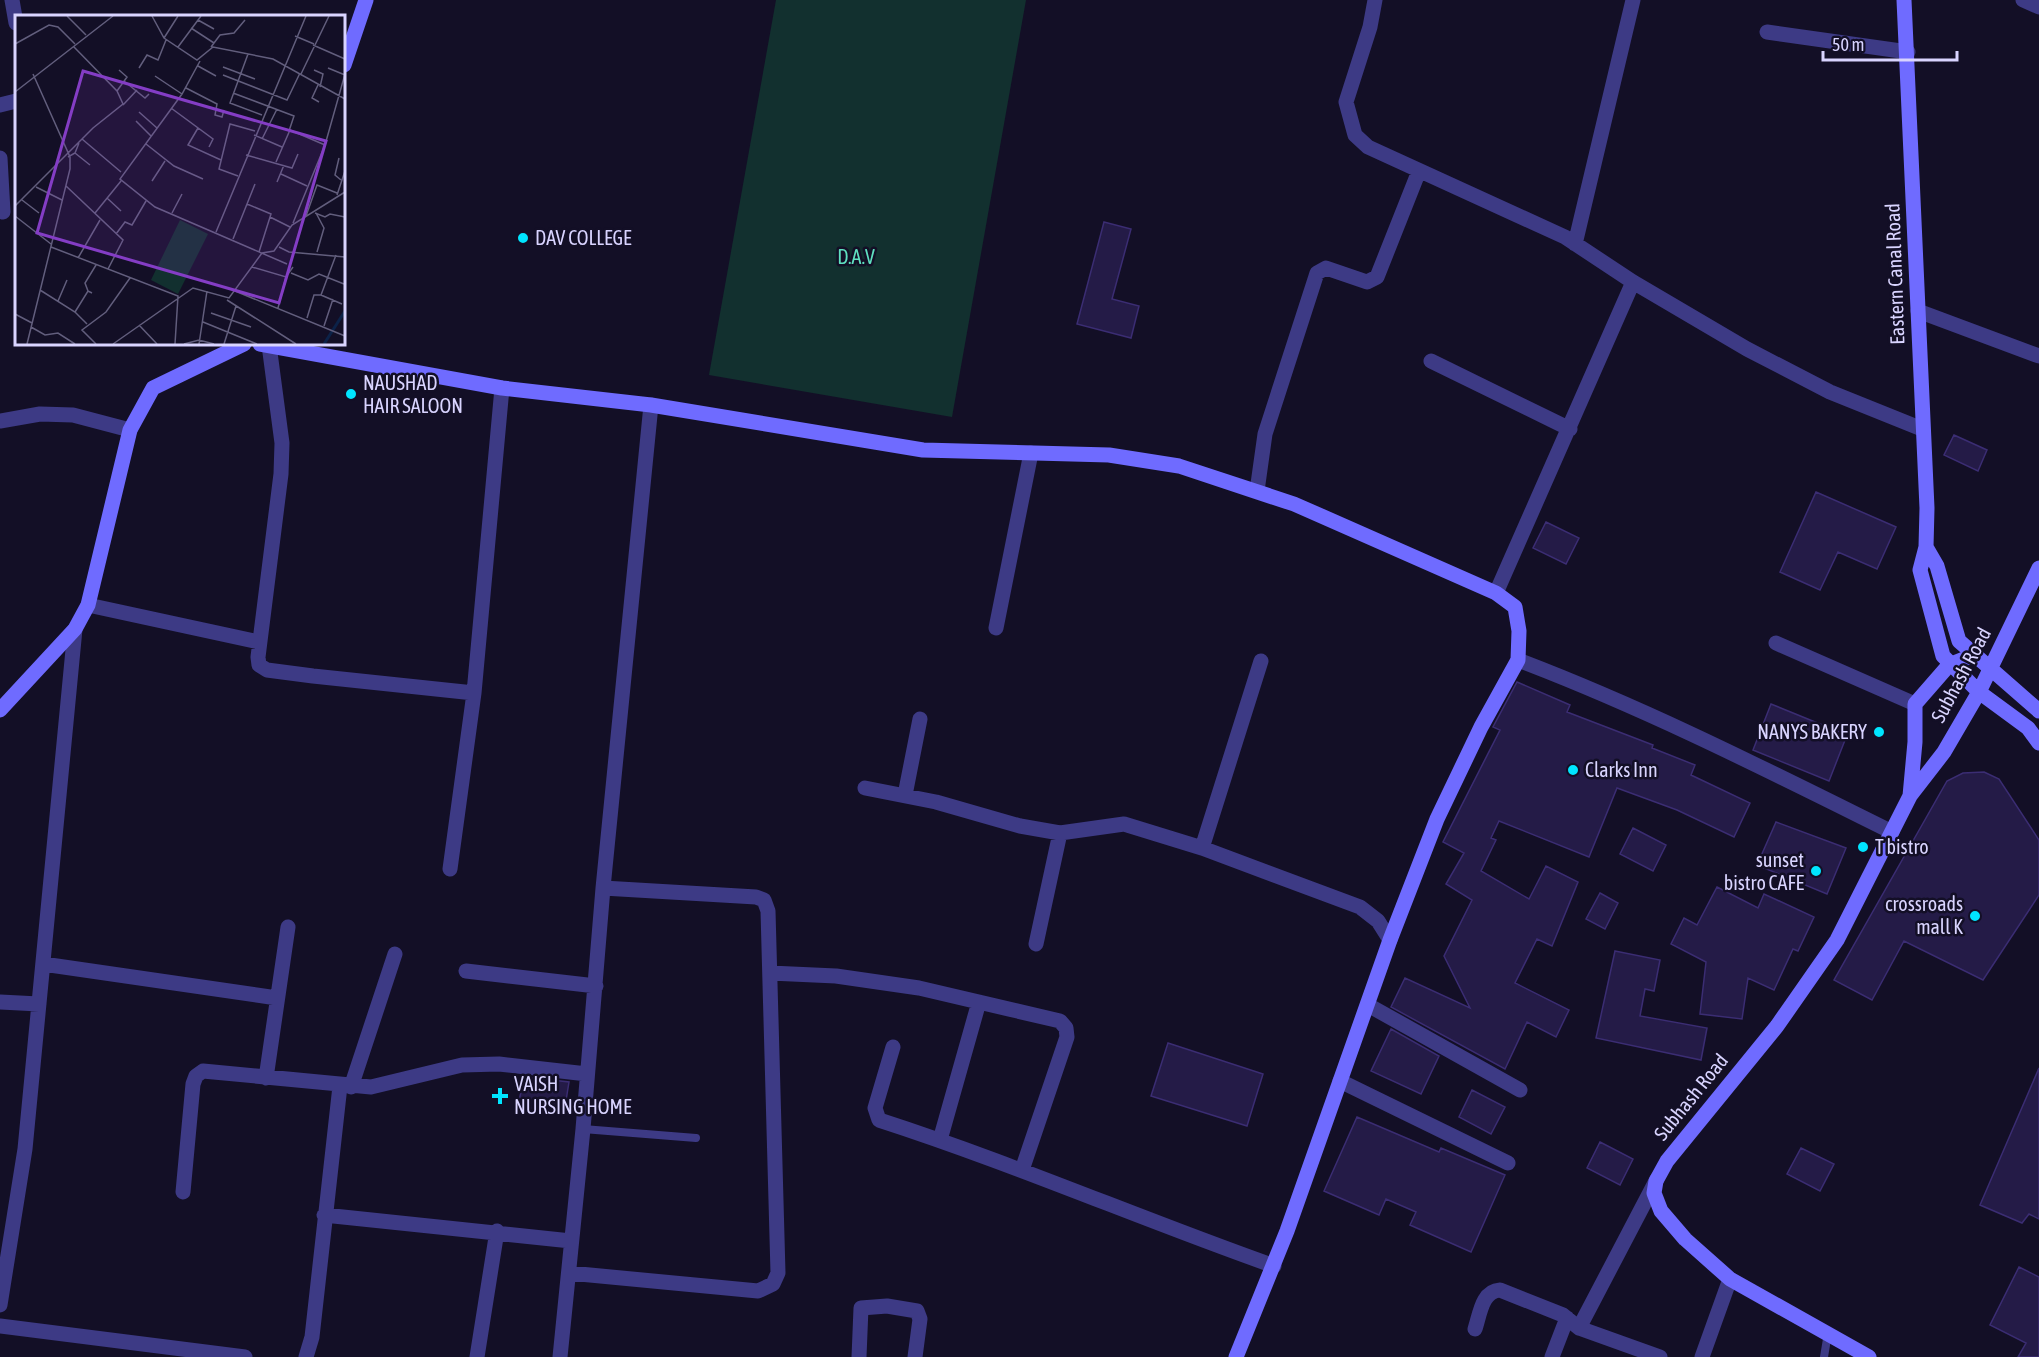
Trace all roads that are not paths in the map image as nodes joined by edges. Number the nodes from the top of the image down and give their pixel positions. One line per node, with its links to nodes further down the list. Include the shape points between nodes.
1 (12, 0): 8 (street)
2 (366, 0): 11 (street)
3 (1375, 0): 15 (street, via 1346,102 1348,120 1355,135 1368,147)
4 (1633, 0): 17 (street)
5 (1905, 0): 10 (street, Eastern Canal Road)
6 (2023, 0): 7 (street)
7 (2039, 7)
8 (15, 17)
9 (1767, 32): 10 (street)
10 (1908, 52): 19 (street, Eastern Canal Road)
11 (345, 62)
12 (15, 101): 13 (street)
13 (0, 105)
14 (0, 158): 16 (street)
15 (1419, 171): 17 (street); 32 (street, via 1373,281 1326,268 1317,273 1265,434)
16 (7, 212)
17 (1575, 244): 18 (street)
18 (1633, 282): 28 (street); 29 (street, via 1830,392)
19 (1918, 311): 23 (street); 29 (street, Eastern Canal Road)
20 (242, 345): 30 (street, via 153,388)
21 (264, 345): 39 (street, via 281,432 282,463)
22 (269, 345): 25 (street)
23 (2039, 356)
24 (1431, 361): 28 (street)
25 (502, 388): 26 (street); 47 (street)
26 (651, 405): 31 (street, via 923,450); 60 (street)
27 (0, 421): 30 (street, via 40,414 73,415)
28 (1570, 429): 35 (street)
29 (1922, 429): 33 (street, Eastern Canal Road)
30 (130, 430): 36 (street)
31 (1031, 453): 32 (street, via 1109,455 1179,466); 37 (street)
32 (1257, 491): 35 (street)
33 (1926, 547): 41 (street, Eastern Canal Road, via 1937,566 1959,641); 44 (street, Eastern Canal Road, via 1920,570 1943,657)
34 (2039, 568): 45 (street, Subhash Road)
35 (1496, 593): 42 (street, via 1515,607 1520,631)
36 (88, 605): 38 (street); 39 (street)
37 (996, 628)
38 (75, 629): 49 (street); 65 (street)
39 (259, 642): 47 (street, via 259,665 267,670)
40 (1776, 643): 48 (street)
41 (1974, 655): 44 (street, Subhash Road); 45 (street, Eastern Canal Road)
42 (1518, 660): 56 (street, via 1670,723); 62 (street, via 1437,819)
43 (1261, 661): 58 (street)
44 (1949, 665): 46 (street, Eastern Canal Road); 48 (street, Subhash Road)
45 (1989, 669): 46 (street, Subhash Road); 50 (street, Eastern Canal Road)
46 (1979, 692): 52 (street, Eastern Canal Road, via 2028,728); 55 (street, Subhash Road, via 1944,752)
47 (474, 693): 59 (street)
48 (1915, 704): 55 (street, Subhash Road)
49 (0, 710)
50 (2039, 711)
51 (920, 719): 54 (street)
52 (2039, 743)
53 (865, 788): 54 (street)
54 (905, 795): 57 (street)
55 (1910, 796): 56 (street, Subhash Road)
56 (1892, 832): 85 (street, Subhash Road, via 1837,940 1811,980)
57 (1060, 833): 58 (street, via 1124,824); 63 (street)
58 (1202, 848): 62 (street, via 1360,907 1378,921)
59 (450, 869)
60 (603, 888): 67 (street, via 764,900 768,910); 68 (street)
61 (288, 927): 69 (street)
62 (1390, 940): 73 (street)
63 (1036, 945)
64 (395, 954): 78 (street)
65 (43, 964): 69 (street); 72 (street)
66 (465, 971): 68 (street)
67 (770, 973): 71 (street, via 836,976); 91 (street, via 778,1273 773,1284 758,1291)
68 (596, 986): 75 (street)
69 (277, 998): 76 (street)
70 (0, 1002): 72 (street)
71 (979, 1002): 82 (street); 84 (street, via 1060,1021 1066,1028)
72 (39, 1004): 93 (street, via 25,1149)
73 (1368, 1005): 77 (street); 79 (street)
74 (893, 1047): 82 (street, via 876,1115 879,1120)
75 (587, 1074): 78 (street, via 462,1065 379,1085); 80 (street)
76 (266, 1078): 78 (street); 86 (street, via 203,1071 196,1076)
77 (1340, 1081): 83 (street); 90 (street)
78 (345, 1087): 87 (street)
79 (1520, 1090)
80 (583, 1129): 81 (lane); 89 (street)
81 (696, 1138)
82 (940, 1140): 84 (street)
83 (1508, 1163)
84 (1022, 1170): 90 (street)
85 (1660, 1173): 92 (street, Subhash Road, via 1654,1193 1661,1211 1685,1239); 96 (street)
86 (183, 1192)
87 (324, 1215): 88 (street); 102 (street)
88 (497, 1231): 89 (street); 103 (street)
89 (571, 1241): 91 (street)
90 (1274, 1266): 107 (street)
91 (569, 1273): 104 (street)
92 (1730, 1279): 98 (street, Subhash Road); 109 (street)
93 (0, 1305)
94 (1566, 1318): 96 (street); 97 (street, via 1494,1290 1486,1296); 108 (street)
95 (0, 1326): 99 (street)
96 (1579, 1328): 100 (street)
97 (1475, 1329)
98 (1828, 1334): 110 (lane); 111 (street, Subhash Road)
99 (157, 1352): 101 (street)
100 (1651, 1356)
101 (244, 1357)
102 (307, 1357)
103 (477, 1357)
104 (560, 1357)
105 (859, 1357): 106 (street, via 861,1308 887,1306 917,1311 920,1318)
106 (915, 1357)
107 (1236, 1357)
108 (1552, 1357)
109 (1702, 1357)
110 (1824, 1357)
111 (1869, 1357)

